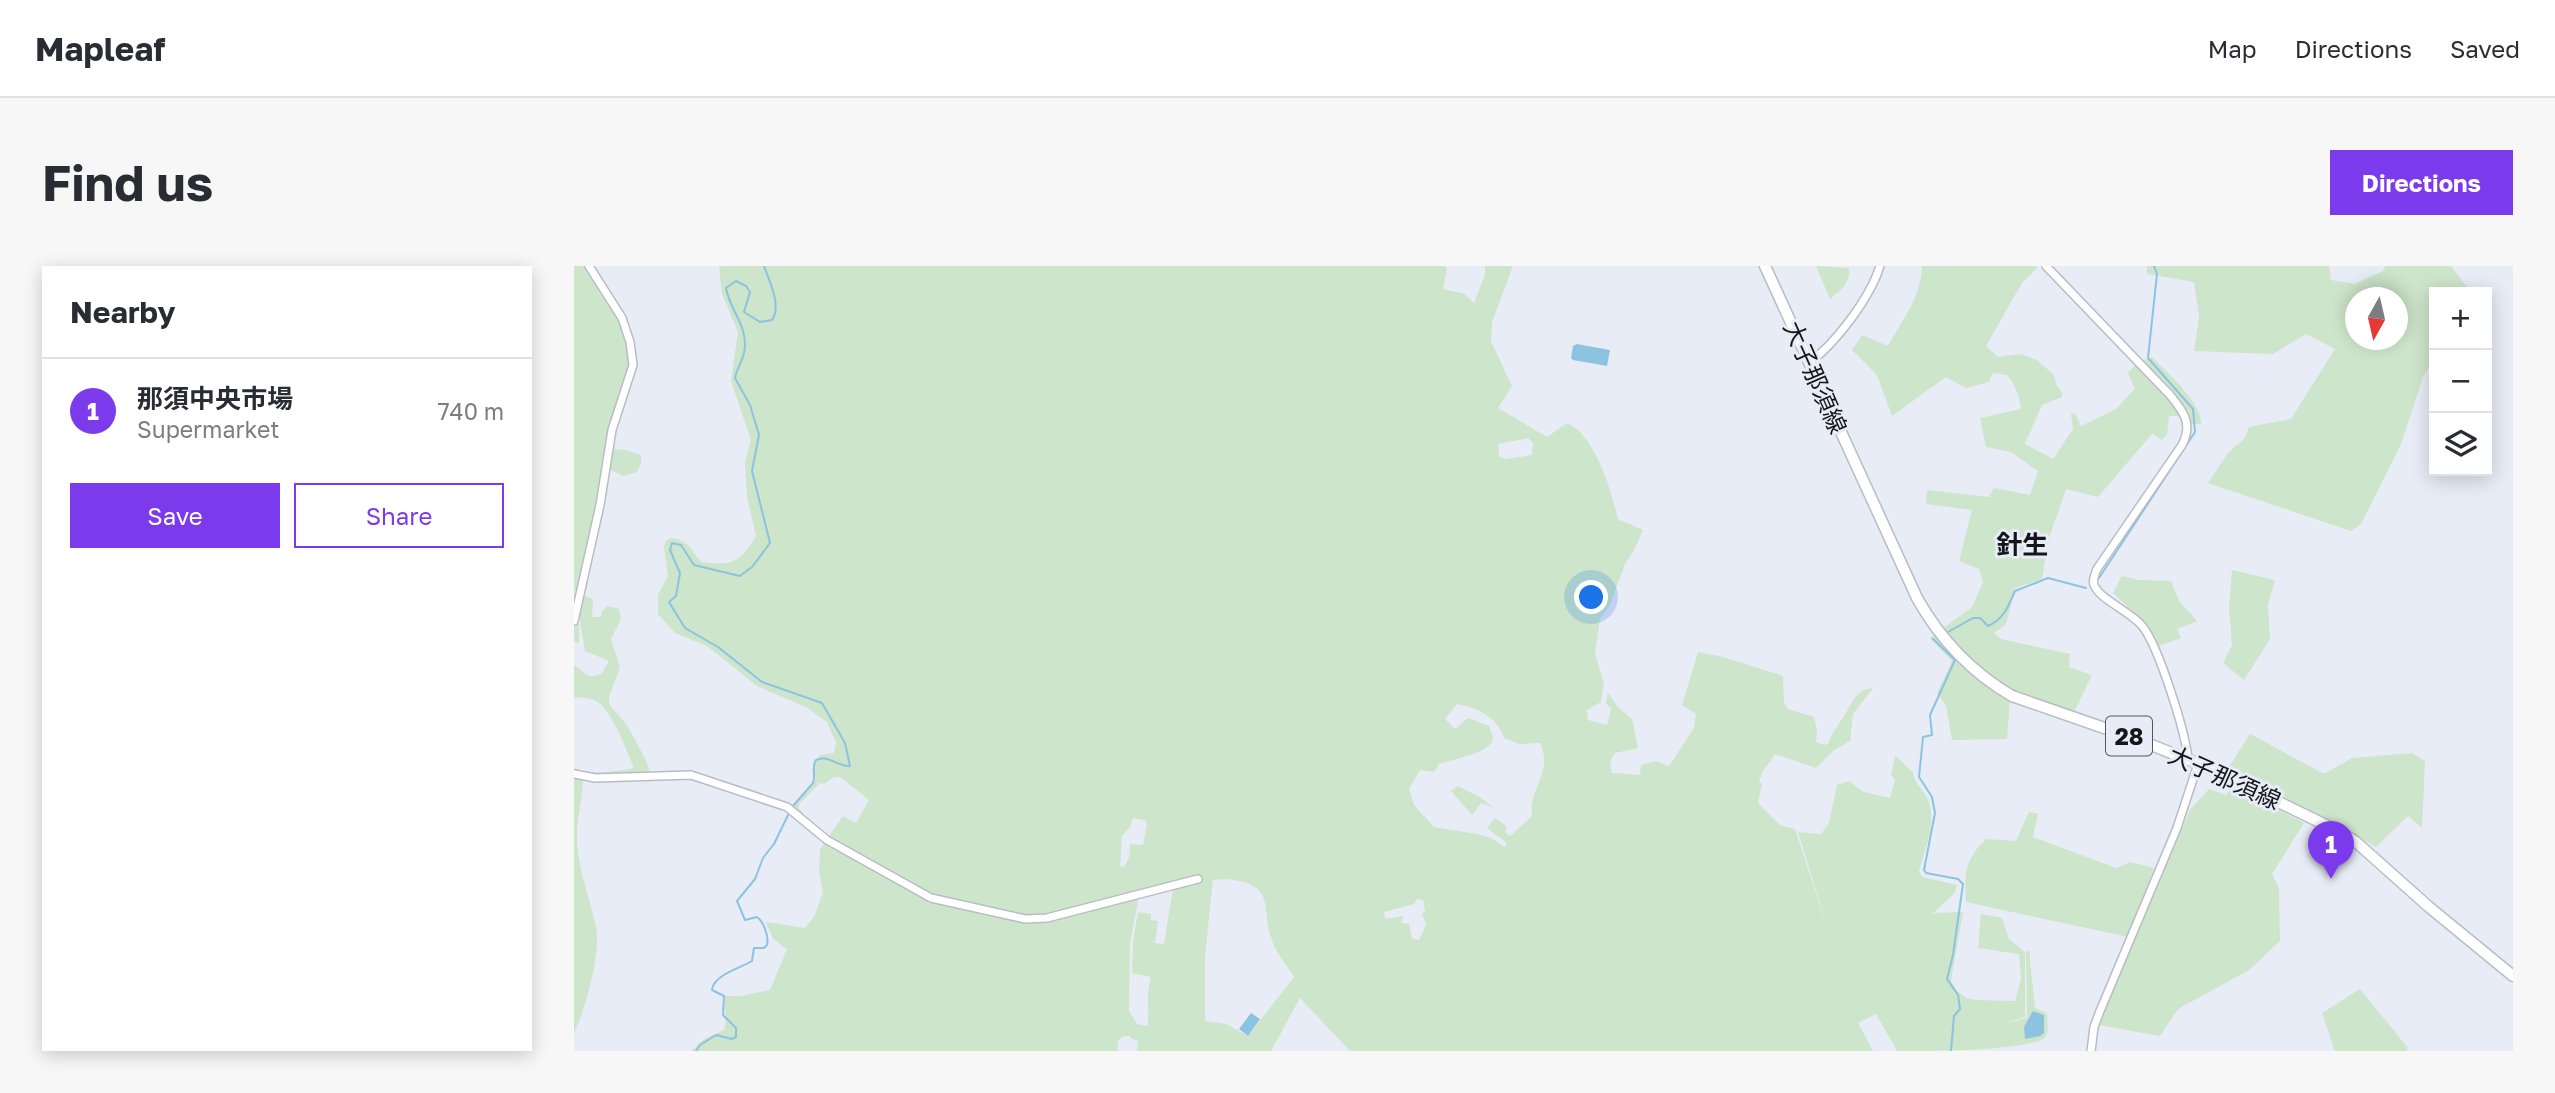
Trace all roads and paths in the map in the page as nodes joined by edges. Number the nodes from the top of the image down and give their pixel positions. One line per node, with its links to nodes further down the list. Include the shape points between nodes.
1 (589, 266): 6 (street, via 622,318 633,365 612,430)
2 (1765, 266): 5 (main road, 大子那須線 / 28)
3 (1880, 266): 5 (street, via 1850,318)
4 (2046, 266): 7 (street, via 2186,417 2187,436 2182,445 2093,579 2094,586 2131,614 2153,643)
5 (1809, 363): 7 (main road, 大子那須線 / 28, via 1917,598 1950,645 1993,685 2012,695)
6 (574, 621)
7 (2193, 762): 10 (main road, 大子那須線 / 28, via 2348,837); 11 (street, via 2176,828 2100,1011)
8 (574, 774): 9 (street, via 595,778 681,774 728,786 787,807 827,841 931,898 1025,919 1047,918)
9 (1198, 879)
10 (2513, 976)
11 (2091, 1051)

